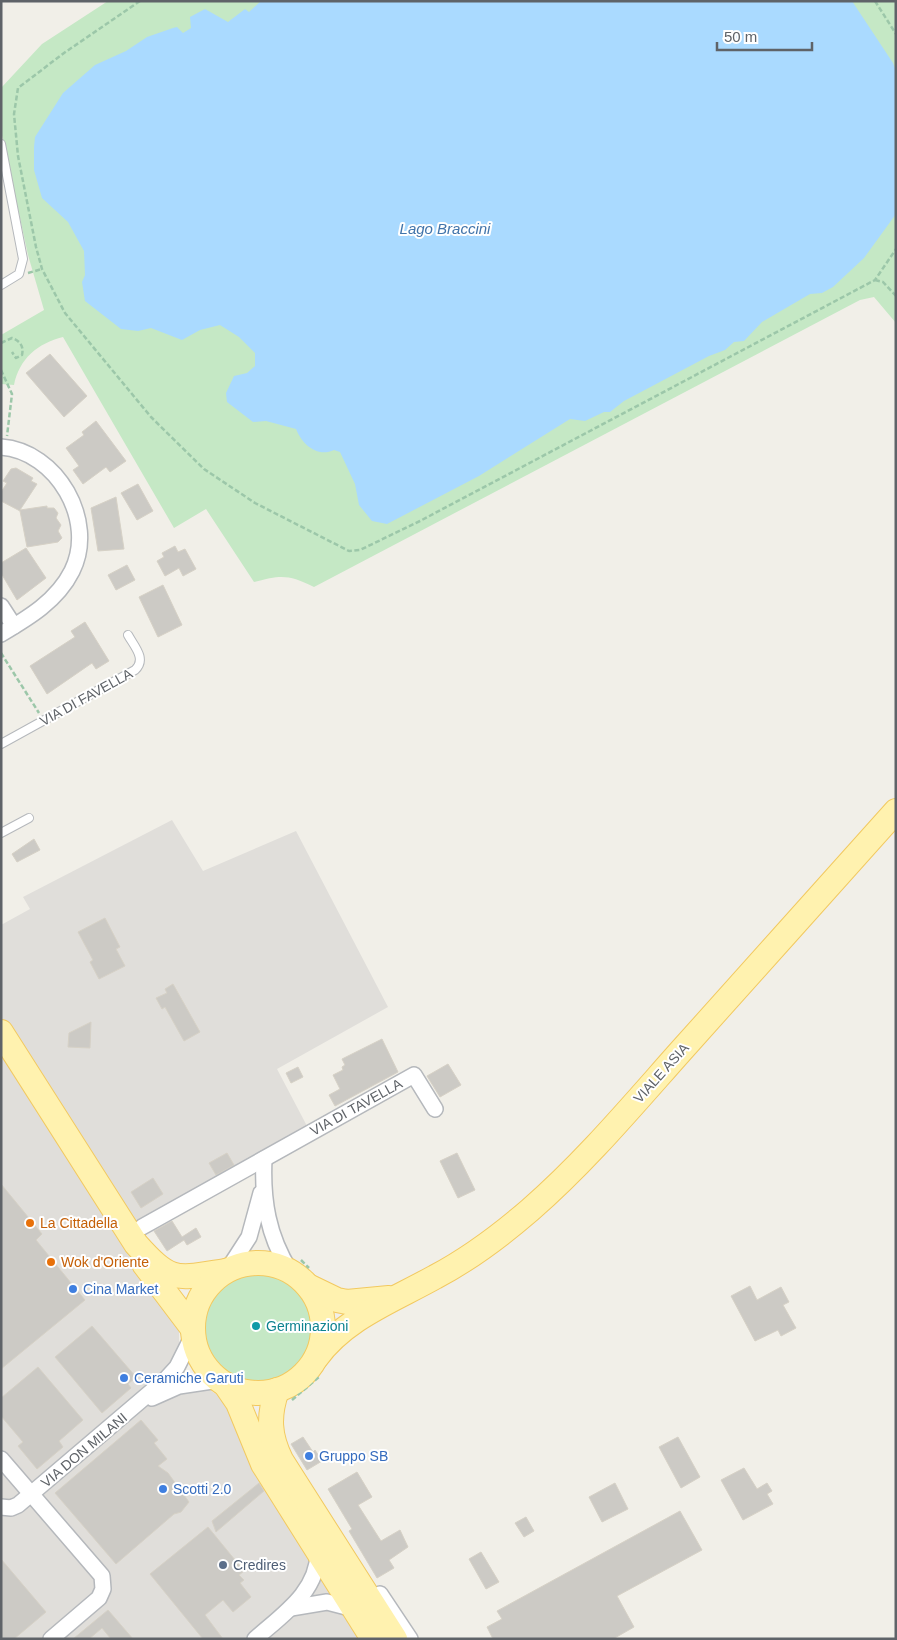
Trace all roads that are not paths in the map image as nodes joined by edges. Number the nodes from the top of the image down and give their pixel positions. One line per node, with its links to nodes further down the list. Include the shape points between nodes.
1 (1, 144): 2 (lane, via 23,258 19,274)
2 (1, 285)
3 (4, 447): 5 (street, via 32,457 52,471 70,498 78,529 76,558 66,582 44,606)
4 (1, 606): 5 (street)
5 (14, 626): 6 (street)
6 (1, 634)
7 (128, 634): 8 (lane, VIA DI FAVELLA, via 141,660 140,665)
8 (1, 744)
9 (896, 811): 19 (main road, VIALE ASIA, via 581,1161 504,1231 451,1268)
10 (29, 818): 11 (lane)
11 (1, 833)
12 (1, 1032): 16 (main road)
13 (435, 1109): 14 (street, VIA DI TAVELLA, via 414,1075)
14 (264, 1159): 15 (street); 16 (street, VIA DI TAVELLA)
15 (262, 1187): 17 (street, via 249,1237); 18 (street, via 273,1241)
16 (139, 1236): 17 (main road, via 161,1270 177,1277); 20 (main road, via 146,1268)
17 (227, 1271): 18 (main road, via 259,1263); 20 (main road, via 208,1286 200,1299 194,1313)
18 (301, 1271): 19 (main road, via 337,1300); 21 (main road, via 319,1305 323,1321)
19 (394, 1298): 21 (main road, VIALE ASIA, via 344,1328)
20 (193, 1332): 22 (main road, via 199,1356); 24 (street, VIA DON MILANI, via 177,1367)
21 (320, 1365): 23 (main road, via 296,1382)
22 (222, 1382): 23 (main road, via 250,1393); 24 (street, VIA DON MILANI, via 179,1386); 28 (main road, via 238,1403 263,1464)
23 (283, 1397): 35 (main road, via 271,1407 270,1423 281,1460)
24 (138, 1405): 26 (street, VIA DON MILANI)
25 (1, 1460): 26 (street)
26 (31, 1495): 27 (street, VIA DON MILANI, via 14,1507); 32 (street, via 99,1572 104,1585 99,1598)
27 (1, 1507)
28 (318, 1552): 30 (street, via 310,1585); 31 (main road)
29 (380, 1594): 36 (street)
30 (291, 1608): 31 (street, via 327,1602); 33 (street)
31 (354, 1609): 34 (main road)
32 (51, 1639)
33 (254, 1639)
34 (373, 1639)
35 (395, 1639)
36 (410, 1639)

